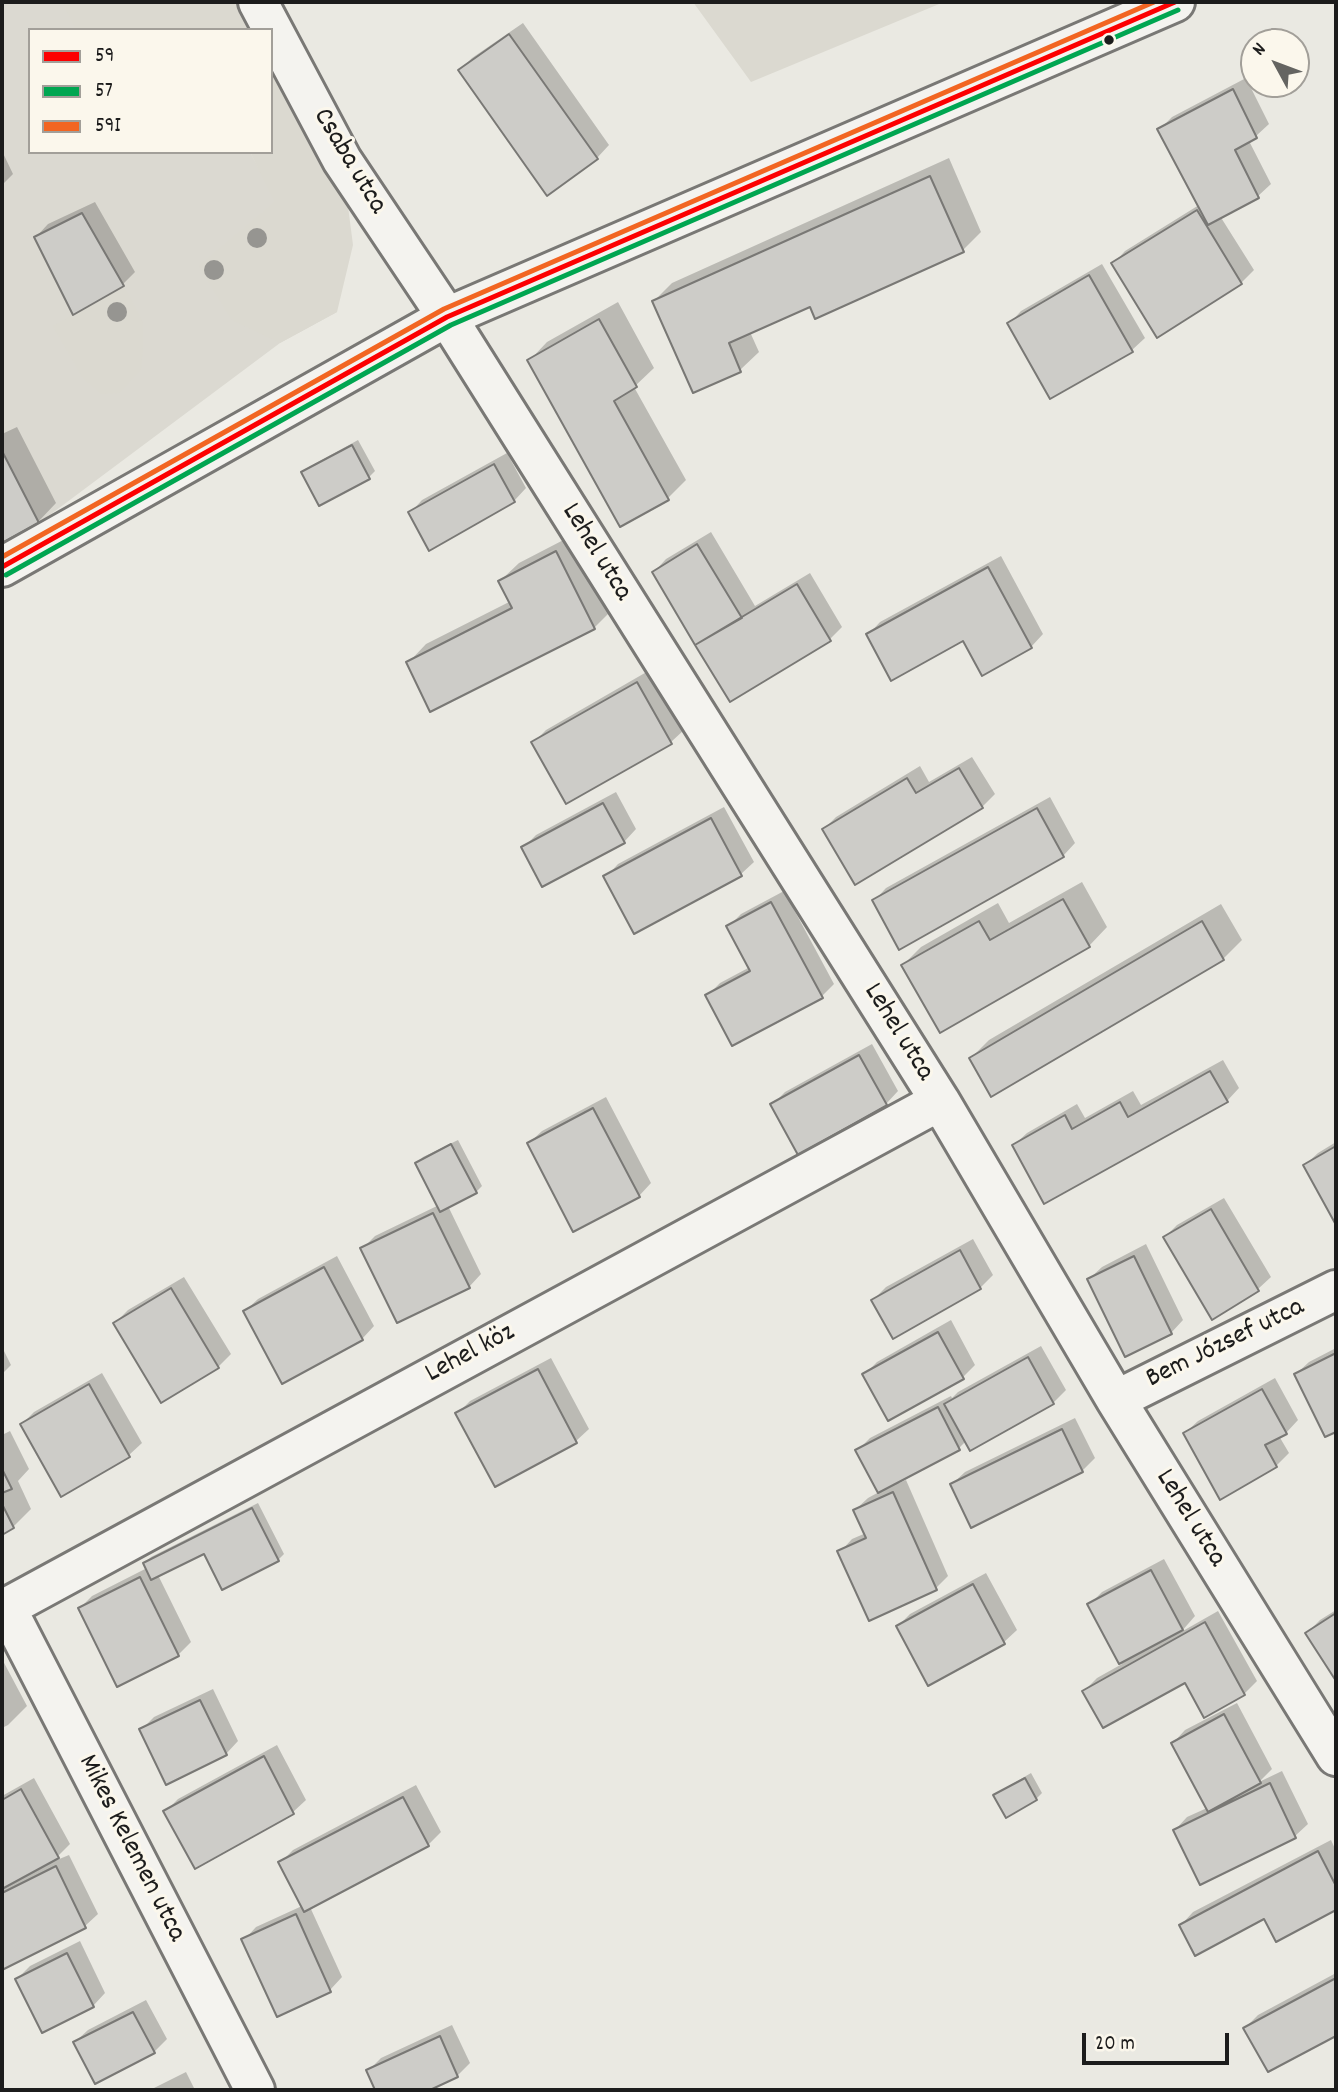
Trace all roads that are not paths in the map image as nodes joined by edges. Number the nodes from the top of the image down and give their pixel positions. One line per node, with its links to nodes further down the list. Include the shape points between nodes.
1 (258, 2): 3 (street, Csaba utca)
2 (1175, 2): 5 (street)
3 (272, 28)
4 (273, 30): 5 (street, Csaba utca, via 342,160)
5 (447, 317): 6 (street); 7 (street, Lehel utca)
6 (2, 567)
7 (940, 1101): 9 (street, Lehel utca); 10 (street, Lehel köz)
8 (1336, 1290): 9 (street, Bem József utca)
9 (1116, 1400): 11 (street, Lehel utca)
10 (4, 1609): 12 (street, Mikes Kelemen utca)
11 (1336, 1756)
12 (255, 2090)

